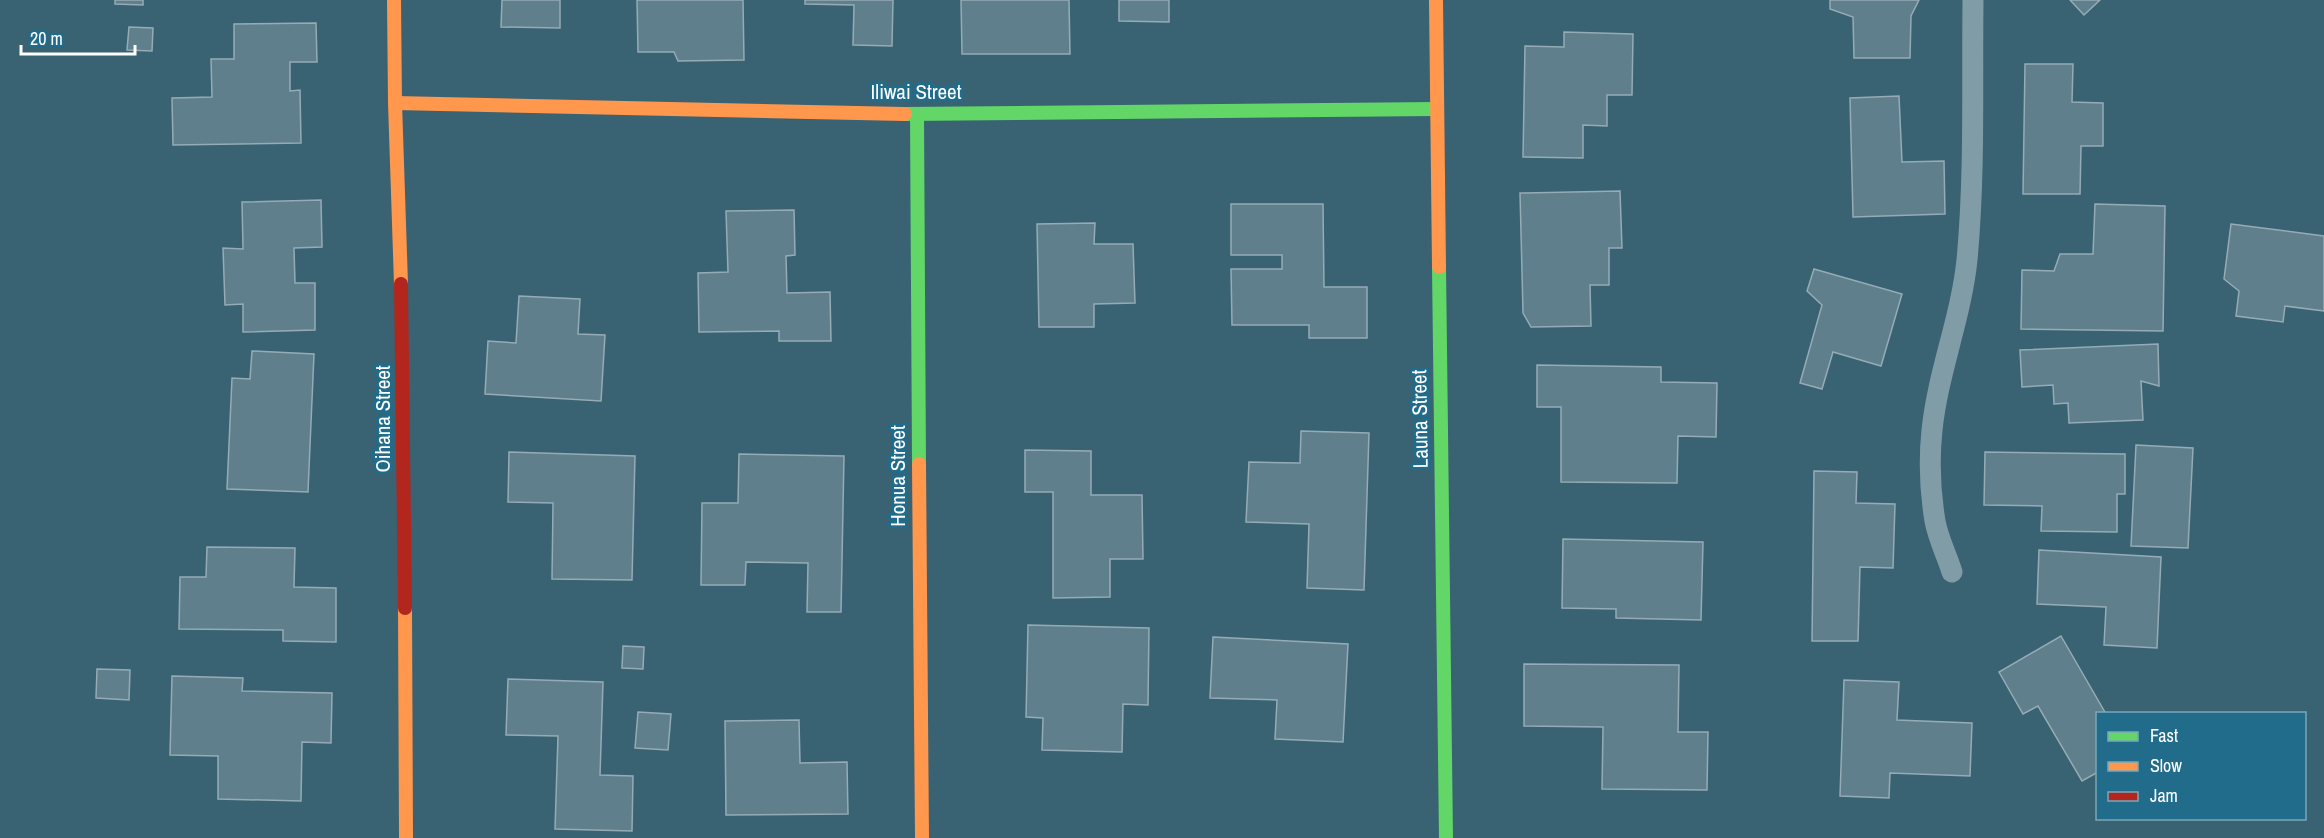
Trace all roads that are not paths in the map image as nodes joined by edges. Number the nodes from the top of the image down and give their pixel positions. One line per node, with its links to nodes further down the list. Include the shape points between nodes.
1 (394, 0): 4 (street, Oihana Street)
2 (1436, 0): 5 (street, Launa Street)
3 (1972, 0): 7 (lane, via 1967,260 1932,430 1935,523)
4 (395, 103): 6 (street, Iliwai Street); 8 (street, Oihana Street, via 403,332)
5 (1437, 109): 6 (street, Iliwai Street); 10 (street, Launa Street)
6 (916, 114): 9 (street, Honua Street)
7 (1952, 572)
8 (406, 838)
9 (921, 838)
10 (1446, 838)

